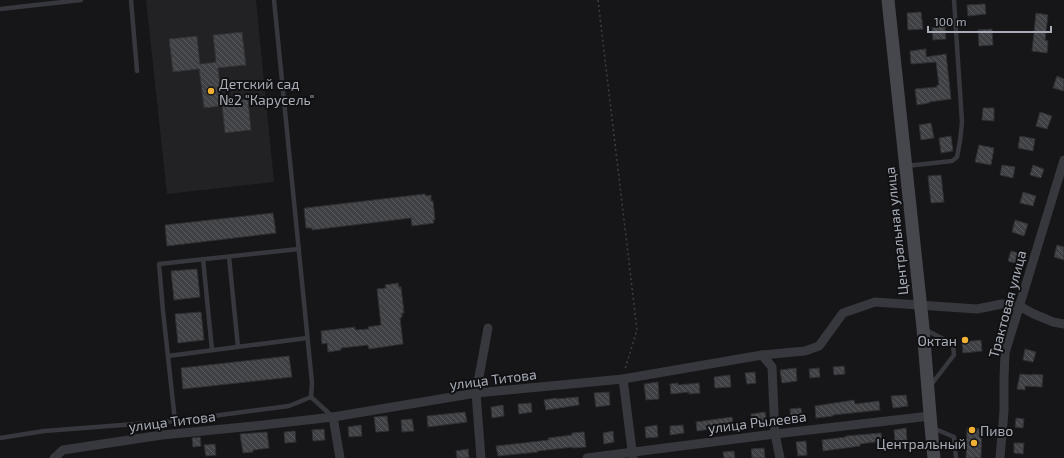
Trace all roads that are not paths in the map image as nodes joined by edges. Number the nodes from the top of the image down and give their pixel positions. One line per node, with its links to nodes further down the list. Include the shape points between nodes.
1 (81, 0): 6 (lane)
2 (131, 0): 7 (lane)
3 (274, 0): 10 (lane)
4 (888, 0): 9 (street, Центральная улица)
5 (954, 0): 9 (lane, via 962,122 957,157 952,162)
6 (0, 9)
7 (137, 71)
8 (1064, 160): 14 (street, Трактовая улица)
9 (905, 166): 13 (street, Центральная улица)
10 (299, 248): 11 (lane); 18 (lane)
11 (229, 256): 12 (lane); 19 (lane)
12 (203, 259): 20 (lane); 22 (lane, via 159,264)
13 (920, 305): 14 (street, улица Титова, via 977,309 1002,304); 17 (street, Центральная улица); 21 (street, улица Титова, via 875,302 842,313 819,346 805,351)
14 (1019, 306): 15 (street, via 1053,322); 40 (street, Трактовая улица, via 1005,353)
15 (1064, 324)
16 (488, 328): 25 (street)
17 (923, 328): 24 (street, Центральная улица); 24 (lane, via 954,344 954,355)
18 (307, 338): 19 (lane); 26 (lane, via 312,383)
19 (238, 347): 20 (lane)
20 (212, 350): 22 (lane)
21 (762, 355): 23 (street, улица Титова); 30 (street, via 772,367)
22 (168, 356): 28 (lane)
23 (623, 379): 25 (street, улица Титова); 32 (street)
24 (928, 390): 29 (street, Центральная улица)
25 (476, 394): 27 (street, улица Титова); 35 (street)
26 (310, 397): 27 (lane); 28 (lane, via 289,406)
27 (333, 417): 33 (street, улица Титова, via 154,436 63,450); 34 (street)
28 (175, 421): 31 (lane, via 44,431)
29 (930, 422): 30 (street, улица Рылеева); 38 (street, Центральная улица); 39 (lane, via 954,437)
30 (775, 434): 32 (street, улица Рылеева); 37 (street)
31 (0, 438)
32 (632, 455): 36 (street, улица Рылеева)
33 (54, 458)
34 (340, 458)
35 (481, 458)
36 (587, 458)
37 (780, 458)
38 (934, 458)
39 (956, 458)
40 (1000, 458)

